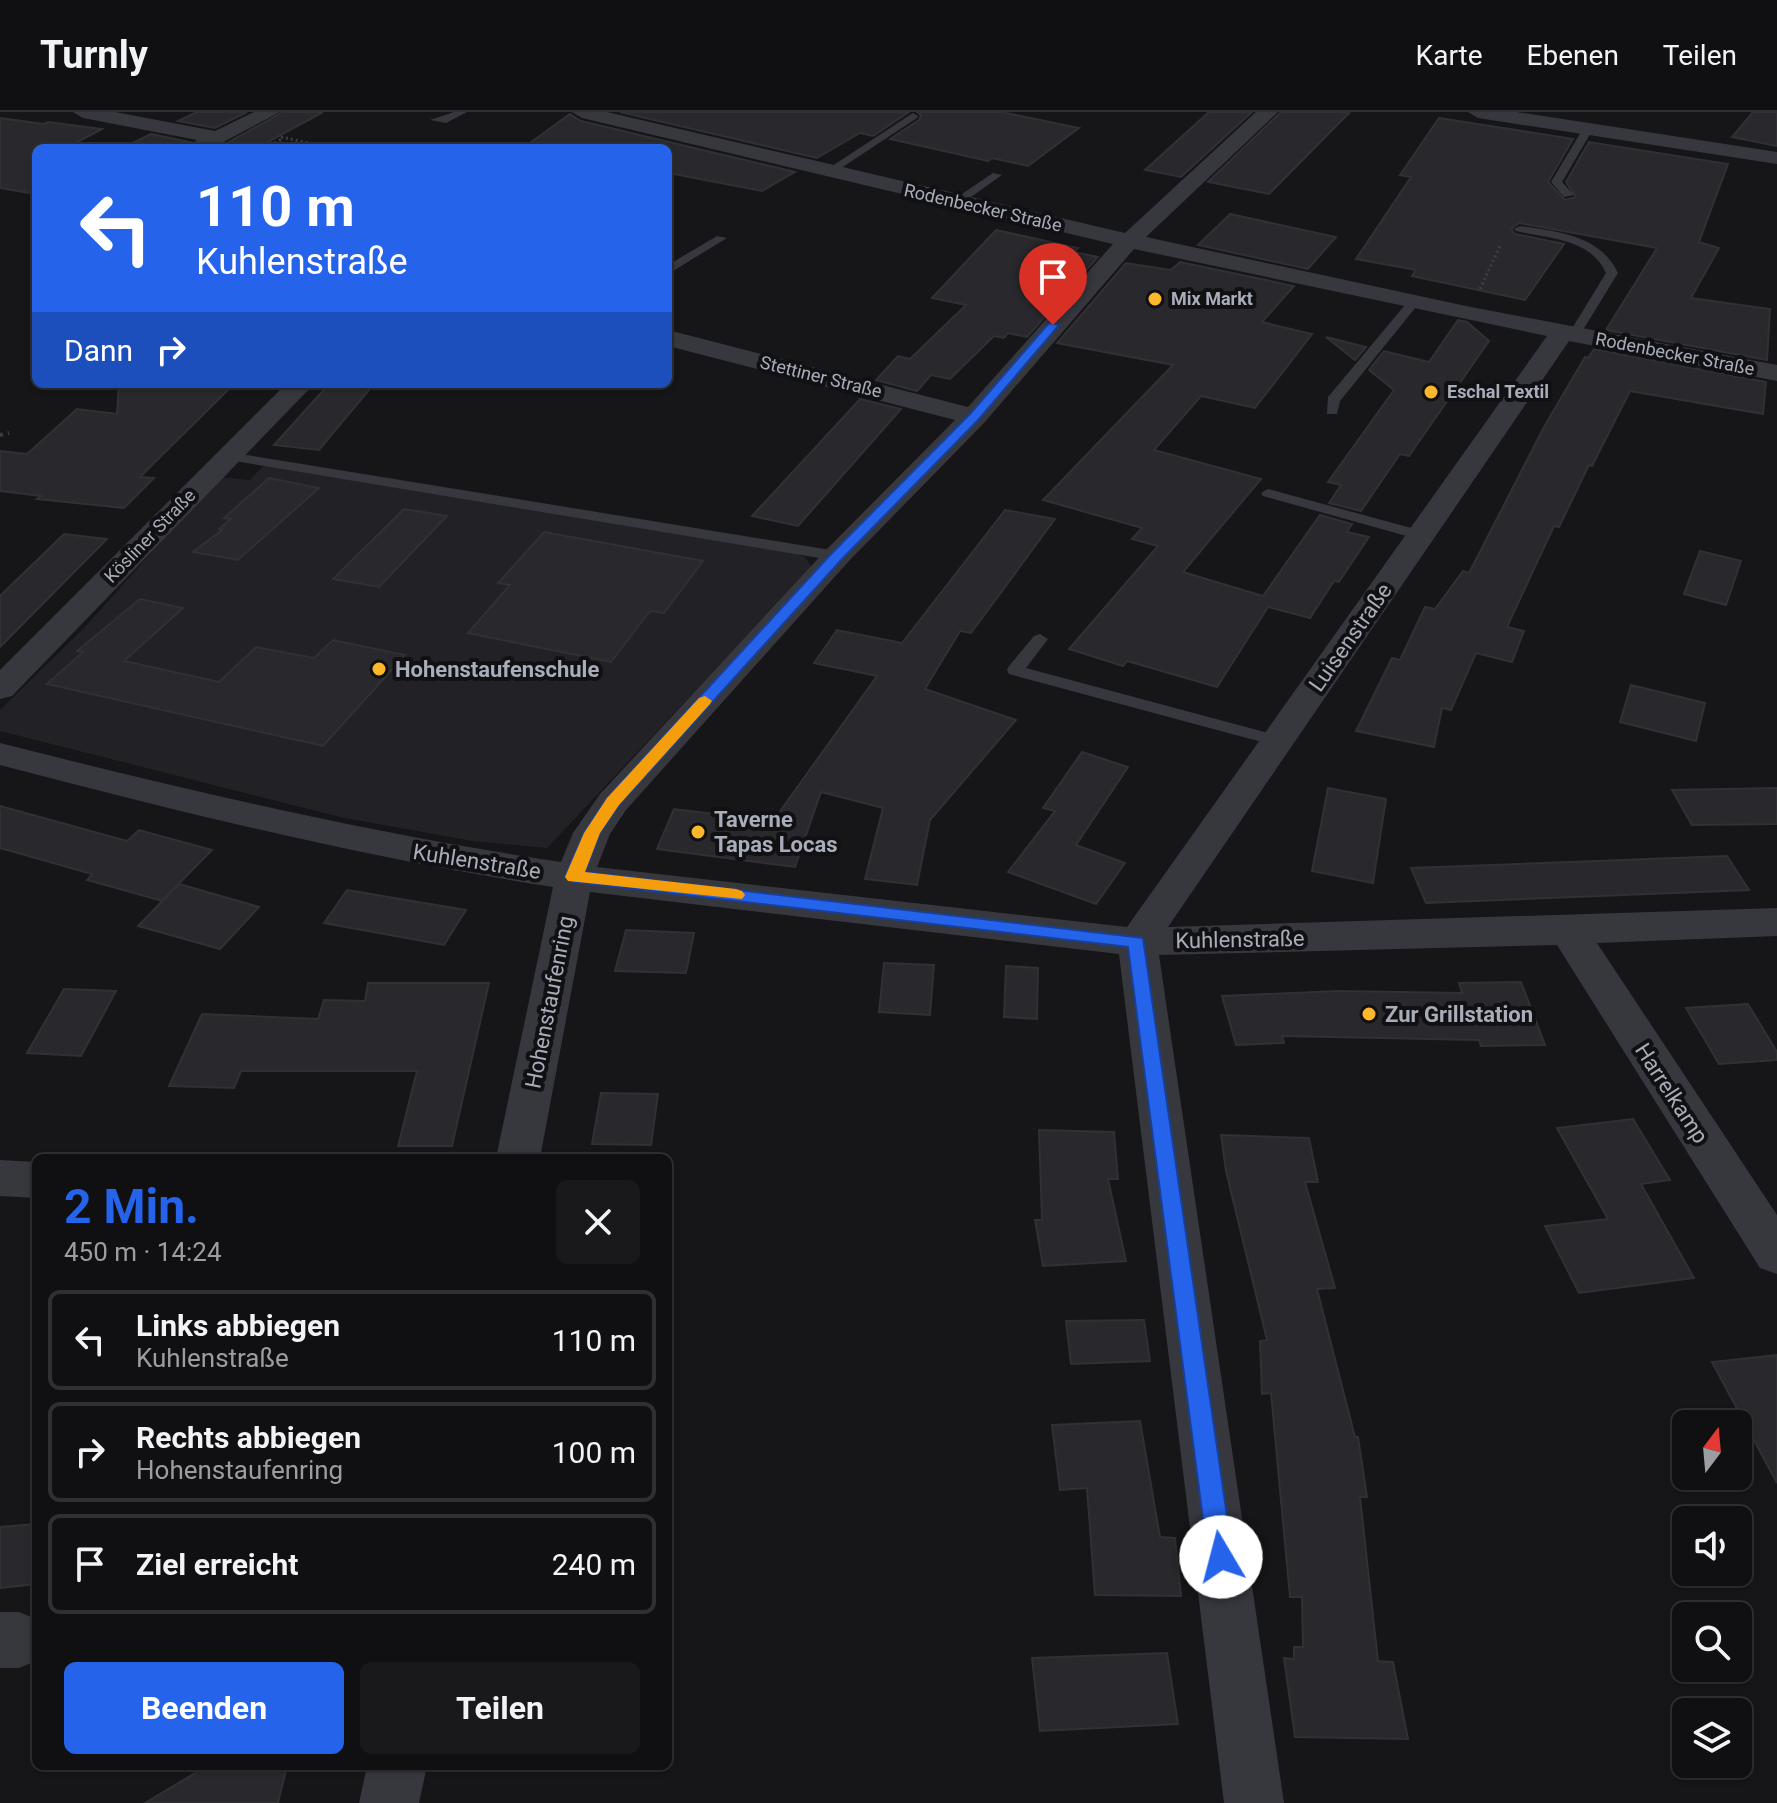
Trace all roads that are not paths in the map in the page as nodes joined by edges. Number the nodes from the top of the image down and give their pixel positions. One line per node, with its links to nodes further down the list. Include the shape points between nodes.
1 (83, 112): 10 (street)
2 (270, 112): 10 (street)
3 (462, 112): 8 (lane)
4 (582, 112): 13 (street, Rodenbecker Straße)
5 (1268, 112): 19 (street, Hohenstaufenring)
6 (1478, 112): 9 (street)
7 (913, 116): 13 (lane)
8 (435, 120)
9 (1588, 129): 12 (street); 15 (lane, via 1556,182)
10 (215, 137): 11 (street)
11 (203, 144)
12 (1777, 158)
13 (828, 172): 16 (street, Rodenbecker Straße)
14 (997, 175): 16 (lane)
15 (1568, 195)
16 (957, 202): 19 (street, Rodenbecker Straße)
17 (1520, 229): 22 (lane, Rodenbecker Straße, via 1566,238 1608,259 1612,273)
18 (721, 238): 20 (lane)
19 (1129, 240): 21 (street, Rodenbecker Straße); 27 (street, Hohenstaufenring)
20 (672, 268)
21 (1414, 302): 22 (street, Rodenbecker Straße); 26 (lane, via 1333,400)
22 (1568, 334): 24 (street, Rodenbecker Straße); 30 (street, Luisenstraße)
23 (672, 339): 27 (street, Stettiner Straße)
24 (1777, 373)
25 (297, 388): 28 (street, Kösliner Straße)
26 (1332, 411)
27 (974, 417): 31 (street, Hohenstaufenring)
28 (228, 456): 31 (lane); 33 (street, Kösliner Straße)
29 (1268, 493): 30 (lane)
30 (1421, 535): 34 (street, Luisenstraße)
31 (837, 556): 36 (street, Hohenstaufenring, via 613,802 592,833)
32 (1040, 639): 34 (lane, via 1015,670)
33 (0, 689)
34 (1277, 741): 39 (street, Luisenstraße)
35 (0, 754): 36 (street, Kuhlenstraße, via 342,836)
36 (574, 877): 39 (street, Kuhlenstraße); 40 (street, Hohenstaufenring)
37 (1777, 922): 38 (street, Kuhlenstraße)
38 (1568, 931): 39 (street, Kuhlenstraße); 43 (street, Harrelkamp)
39 (1137, 942): 46 (street)
40 (519, 1154)
41 (0, 1178): 42 (street)
42 (32, 1180)
43 (1777, 1254)
44 (396, 1770): 45 (street)
45 (389, 1803)
46 (1254, 1803)

